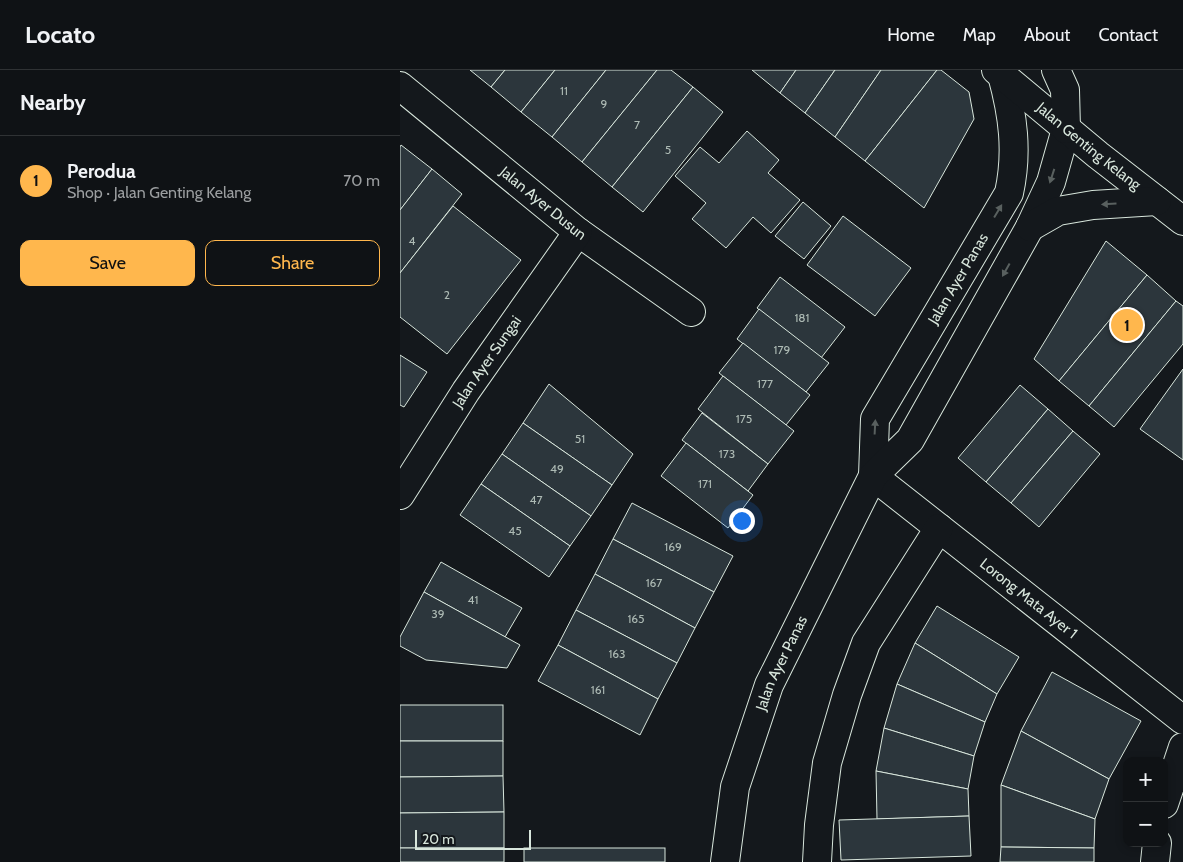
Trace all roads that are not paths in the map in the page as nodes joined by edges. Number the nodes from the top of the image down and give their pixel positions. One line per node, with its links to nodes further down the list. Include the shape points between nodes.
1 (1056, 70): 4 (street, Jalan Ayer Panas, via 1065,90)
2 (999, 72): 4 (street, Jalan Genting Kelang); 10 (street, Jalan Ayer Panas, one-way to 2, via 875,419 1009,194 1014,170 1014,137 1010,105)
3 (400, 86): 8 (street, Jalan Ayer Dusun)
4 (1066, 129): 5 (street, Jalan Genting Kelang); 7 (street, Jalan Ayer Panas, one-way to 7, via 1050,182)
5 (1157, 202): 6 (street, Jalan Genting Kelang); 7 (street, one-way to 7, via 1093,204 1058,211)
6 (1183, 222)
7 (1030, 227): 10 (street, Jalan Ayer Panas, one-way to 10, via 910,440)
8 (578, 232): 9 (street, Jalan Ayer Dusun); 11 (street, Jalan Ayer Sungai, via 466,391)
9 (691, 312)
10 (873, 476): 12 (street, Lorong Mata Ayer 1); 17 (street, Jalan Ayer Panas, via 769,685 735,787)
11 (400, 494)
12 (939, 528): 13 (street, Lorong Mata Ayer 1); 18 (street, via 866,643 856,669 827,763)
13 (1183, 720)
14 (1183, 747): 15 (street)
15 (1165, 802)
16 (1156, 847): 19 (street)
17 (725, 862)
18 (817, 862)
19 (1154, 862)

